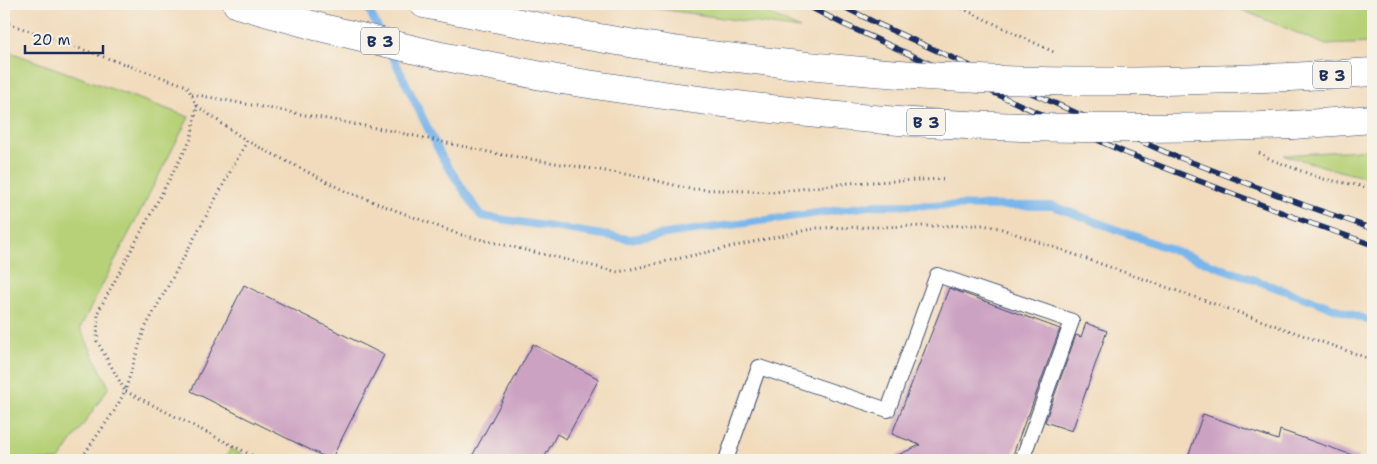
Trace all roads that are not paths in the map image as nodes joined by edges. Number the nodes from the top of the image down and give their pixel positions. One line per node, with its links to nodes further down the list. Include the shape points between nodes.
1 (237, 4): 4 (highway, B 3, bridge, via 440,56 562,80 770,110 978,126 1083,128 1187,128)
2 (426, 4): 3 (highway, B 3, bridge, via 673,50 878,72 1121,82)
3 (1373, 72)
4 (1373, 119)
5 (726, 460): 6 (lane, via 759,367 888,410 937,275 1072,321)
6 (1022, 460)

